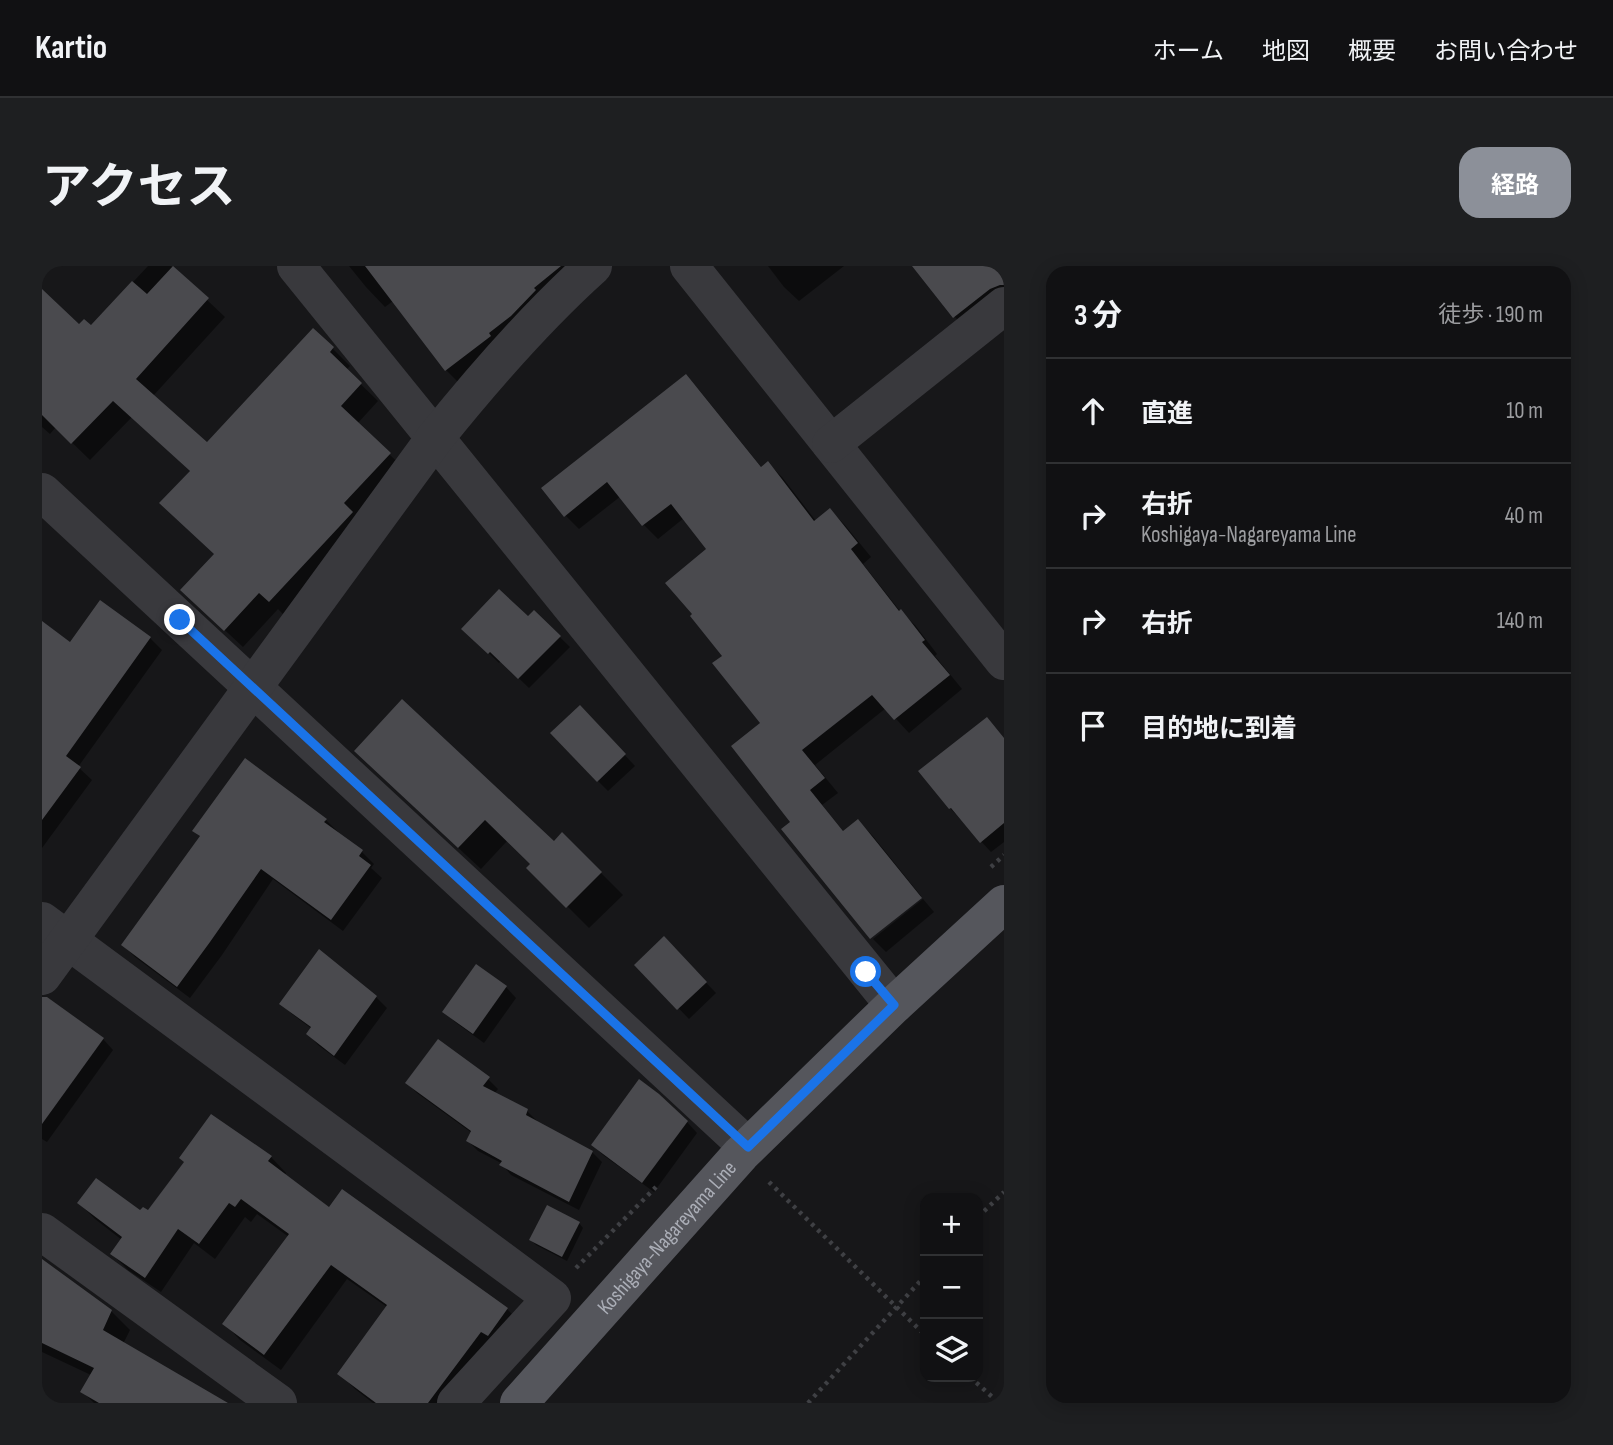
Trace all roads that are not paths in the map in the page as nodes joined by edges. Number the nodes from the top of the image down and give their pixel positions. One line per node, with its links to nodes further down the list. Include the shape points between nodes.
1 (296, 266): 5 (street)
2 (593, 266): 5 (street, via 485,376)
3 (690, 266): 6 (street)
4 (1004, 306): 6 (street)
5 (435, 438): 9 (street); 13 (street)
6 (831, 444): 8 (street)
7 (42, 492): 9 (street)
8 (1004, 661)
9 (253, 688): 11 (street); 14 (street)
10 (1004, 904): 13 (main road, Koshigaya-Nagareyama Line)
11 (55, 931): 12 (street); 17 (street, via 552,1298)
12 (42, 976)
13 (894, 1005): 14 (main road, Koshigaya-Nagareyama Line)
14 (744, 1151): 18 (main road, Koshigaya-Nagareyama Line)
15 (42, 1232): 16 (street)
16 (278, 1403)
17 (456, 1403)
18 (519, 1403)

